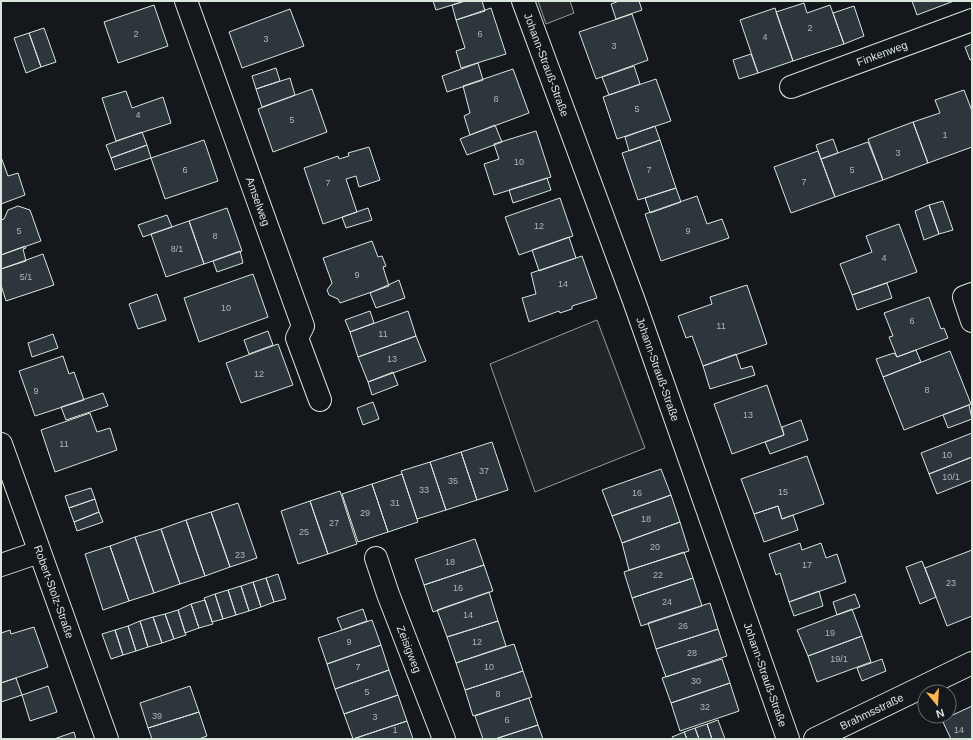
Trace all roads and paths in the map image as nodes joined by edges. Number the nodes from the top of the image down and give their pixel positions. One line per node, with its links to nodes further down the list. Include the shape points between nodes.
1 (186, 1): 7 (street, Amselweg, via 303,326 297,338)
2 (523, 1): 15 (street, Johann-Strauß-Straße, via 634,301)
3 (972, 20): 4 (street, Finkenweg)
4 (791, 87)
5 (972, 294): 6 (street, via 964,297)
6 (972, 321)
7 (320, 400)
8 (1, 444): 9 (street, Robert-Stolz-Straße)
9 (39, 552): 11 (street); 13 (street, Robert-Stolz-Straße)
10 (376, 558): 14 (street, Zeisigweg)
11 (1, 565)
12 (972, 663): 16 (street, Brahmsstraße)
13 (106, 739)
14 (444, 739)
15 (788, 739)
16 (815, 739)

